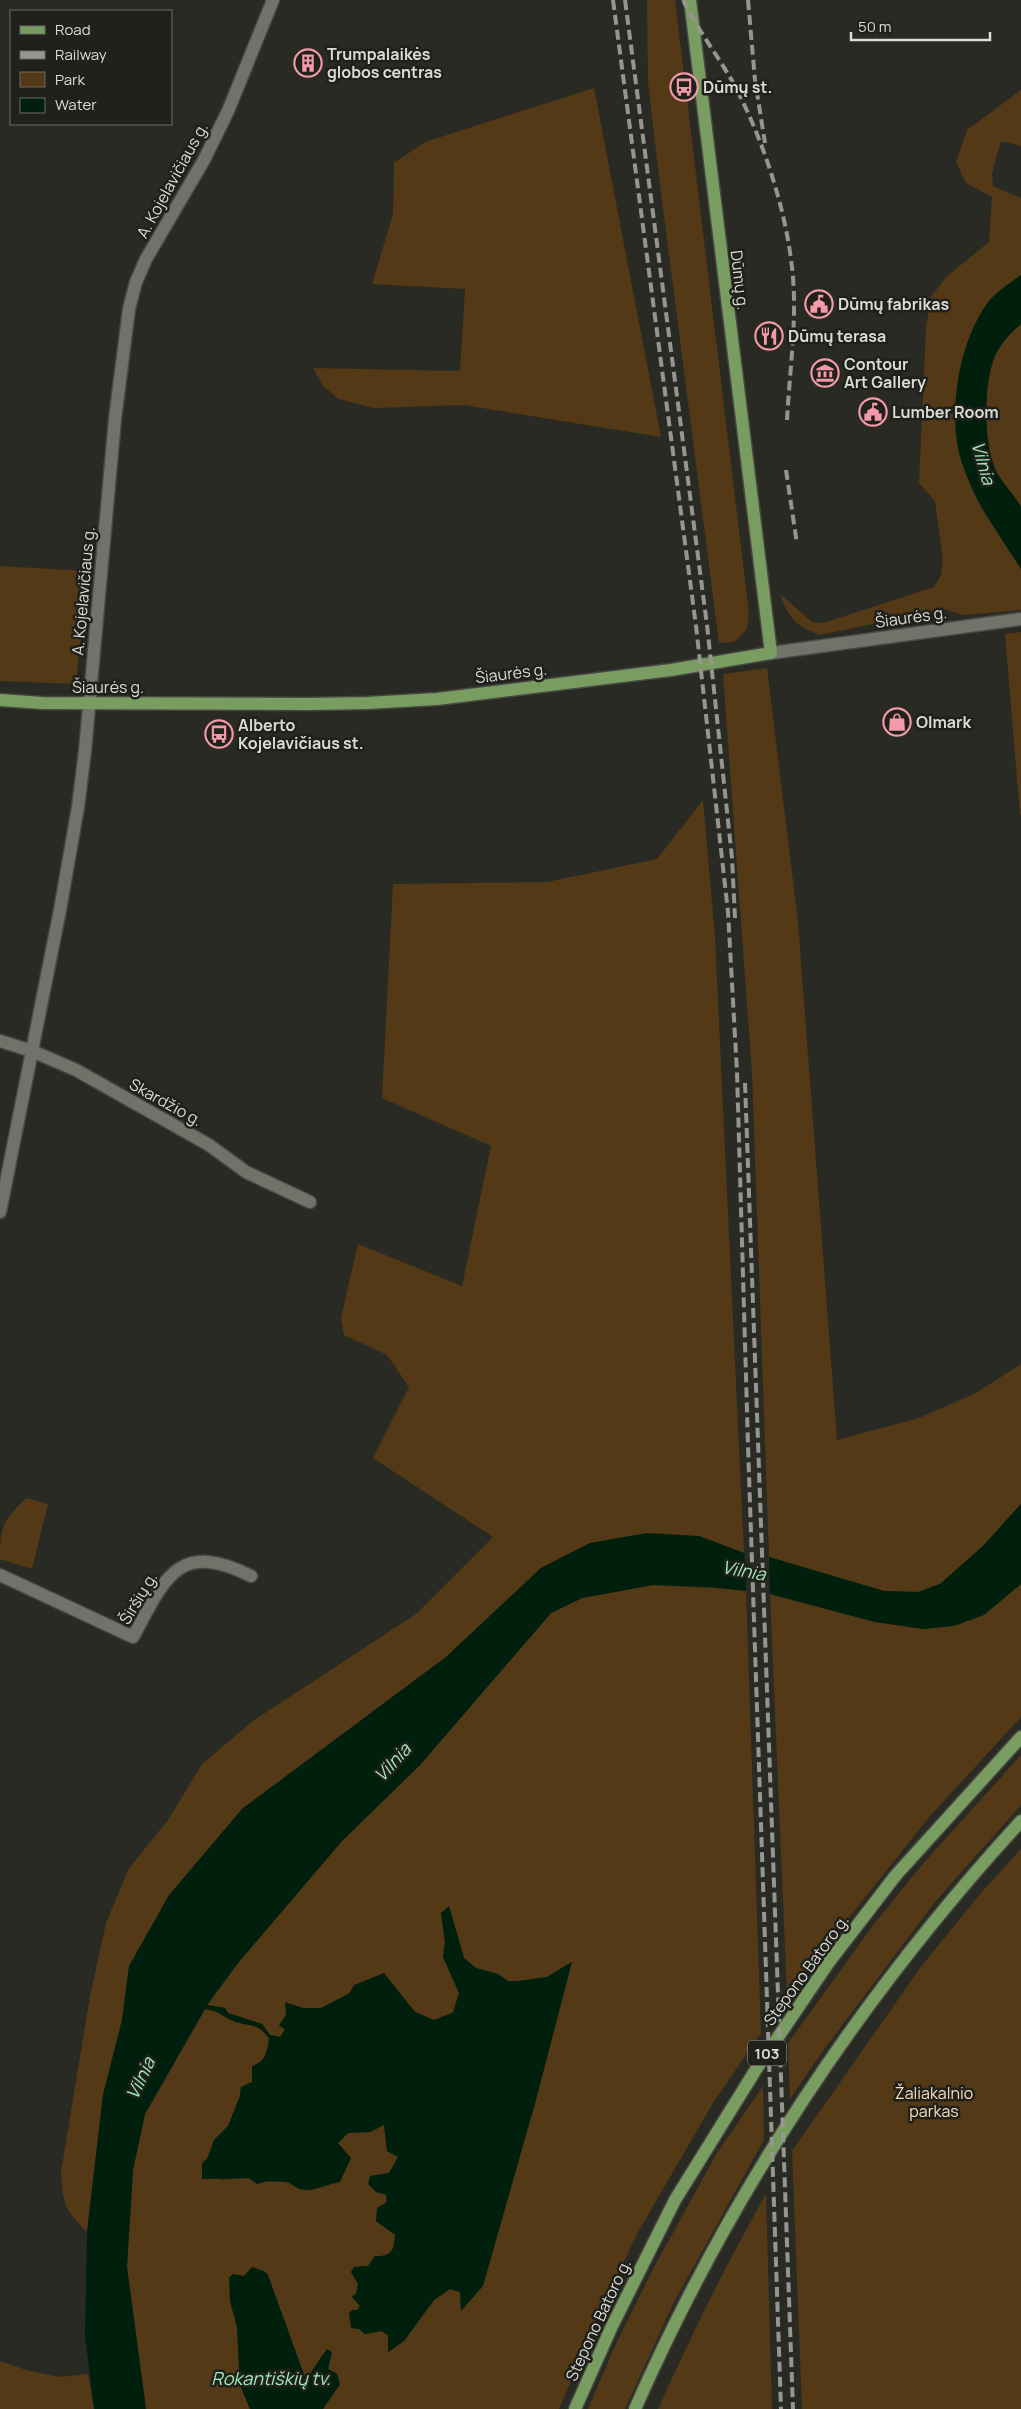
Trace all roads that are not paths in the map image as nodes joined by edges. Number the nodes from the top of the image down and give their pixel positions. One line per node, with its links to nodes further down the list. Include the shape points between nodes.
1 (273, 0): 6 (street, A. Kojelavičiaus g., via 204,160 136,282 129,309 115,419)
2 (690, 0): 4 (main road, Dūmų g.)
3 (1018, 620): 4 (street, Šiaurės g.)
4 (771, 653): 6 (main road, Šiaurės g., via 671,670 437,699 309,704)
5 (0, 700): 6 (main road, Šiaurės g.)
6 (88, 703): 8 (street, A. Kojelavičiaus g., via 78,807)
7 (0, 1041): 8 (street, Skardžio g.)
8 (32, 1051): 9 (street, Skardžio g., via 76,1070 209,1145 246,1172); 10 (street, A. Kojelavičiaus g.)
9 (310, 1202)
10 (0, 1212)
11 (0, 1575): 12 (street, Širšių g., via 133,1637 164,1581 183,1567 218,1562)
12 (251, 1576)
13 (1021, 1737): 15 (main road, Stepono Batoro g. / 103, via 896,1875 829,1962 755,2072 674,2200)
14 (1021, 1821): 16 (main road, via 939,1913 878,1992 795,2111 727,2224 662,2347)
15 (574, 2409)
16 (635, 2409)

